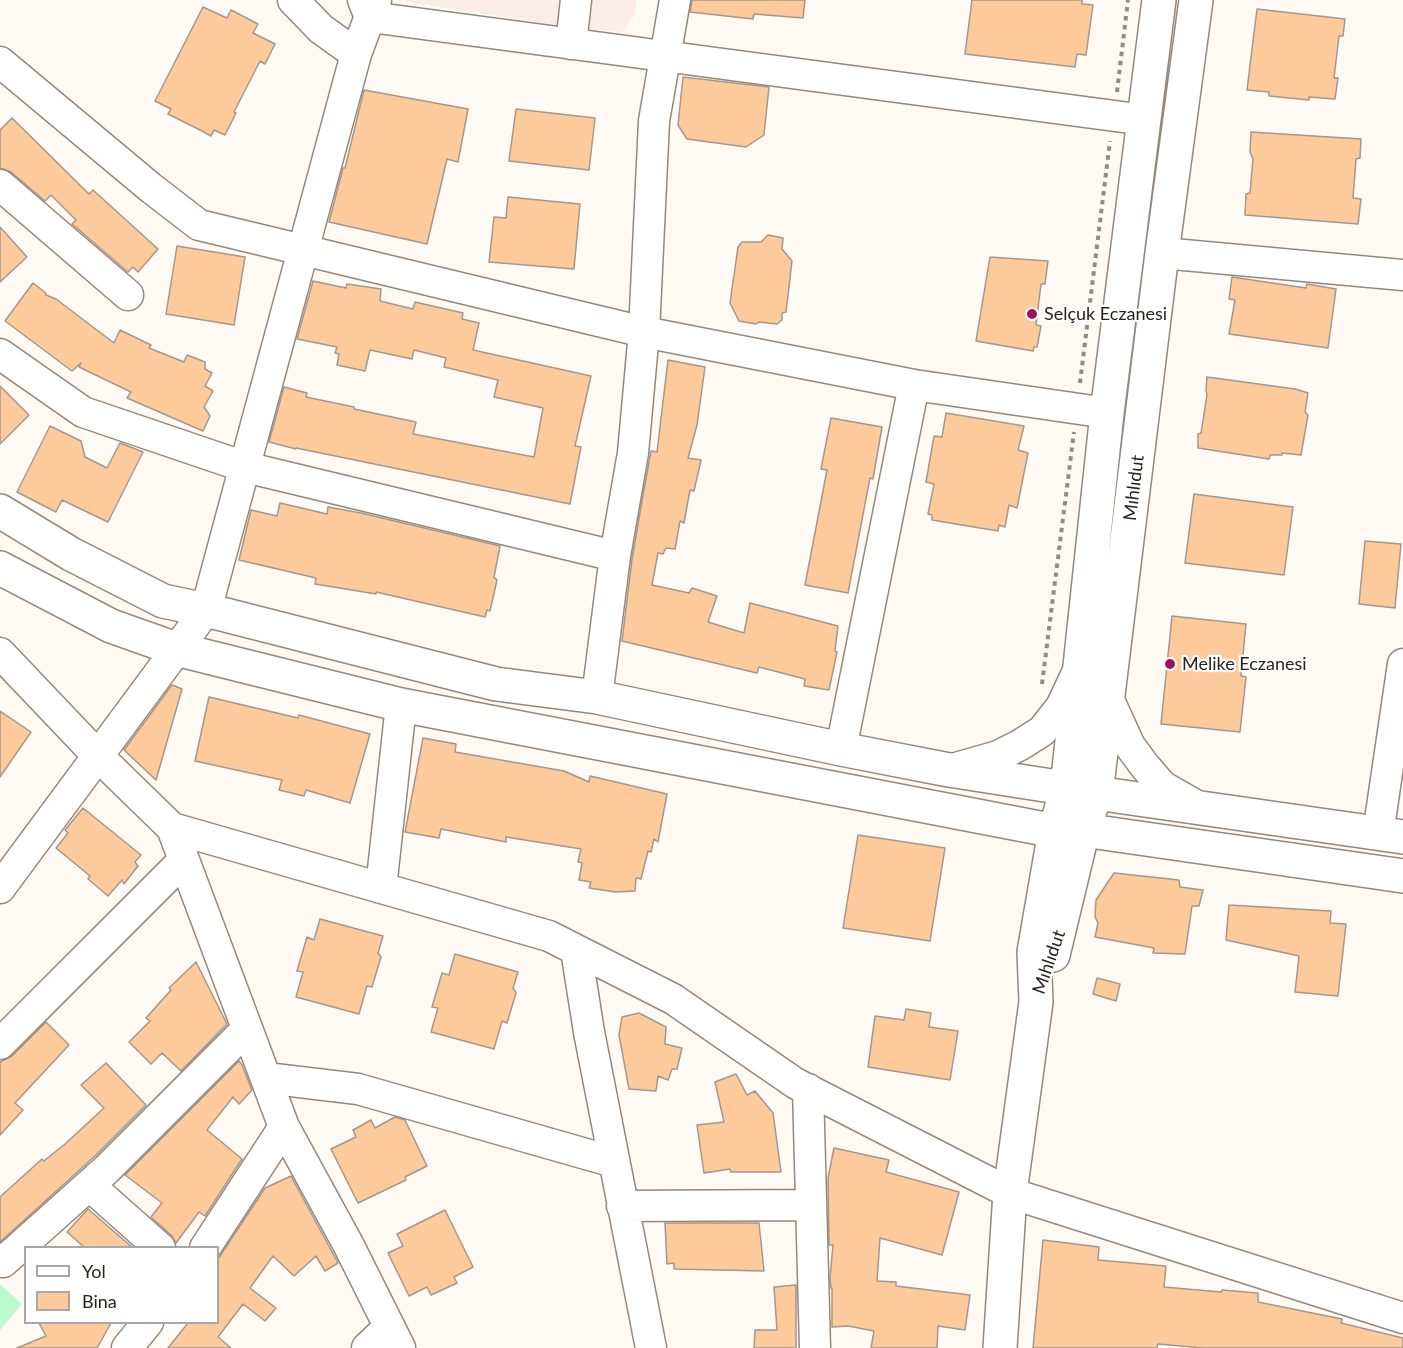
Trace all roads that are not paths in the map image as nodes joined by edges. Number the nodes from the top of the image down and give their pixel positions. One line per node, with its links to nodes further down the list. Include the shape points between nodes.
1 (293, 0): 8 (street, via 321,29)
2 (576, 0): 7 (street)
3 (675, 0): 9 (street)
4 (1159, 0): 11 (main road, Mıhlıdut)
5 (1196, 0): 14 (main road, Mıhlıdut)
6 (370, 6): 7 (street); 8 (street)
7 (571, 44): 9 (street)
8 (356, 54): 13 (street)
9 (664, 57): 11 (street); 17 (street, via 654,121)
10 (0, 62): 13 (street, via 199,225)
11 (1145, 120): 20 (main road, Mıhlıdut)
12 (0, 185): 16 (street)
13 (302, 250): 17 (street); 21 (street)
14 (1162, 253): 15 (street); 31 (main road, Mıhlıdut)
15 (1403, 274)
16 (128, 295)
17 (644, 332): 19 (street); 23 (street, via 633,453)
18 (0, 354): 21 (street, via 83,412)
19 (914, 385): 20 (street); 33 (street)
20 (1107, 413): 29 (main road, Mıhlıdut)
21 (245, 467): 23 (street); 25 (street)
22 (0, 511): 25 (main road, via 71,554 163,601)
23 (615, 556): 30 (street)
24 (0, 568): 26 (main road, via 111,626)
25 (206, 610): 26 (street); 30 (main road, via 496,684)
26 (176, 649): 32 (main road); 34 (street)
27 (0, 653): 34 (street)
28 (1403, 664): 40 (street)
29 (1080, 667): 35 (street, via 1061,707 1042,731 998,756); 36 (main road, Mıhlıdut)
30 (597, 697): 33 (main road)
31 (1108, 698): 36 (main road, Mıhlıdut); 37 (street, via 1130,746 1144,765 1162,786)
32 (401, 705): 39 (main road); 44 (street)
33 (841, 749): 35 (main road)
34 (98, 756): 38 (street); 43 (street)
35 (950, 770): 36 (main road)
36 (1081, 791): 37 (main road); 39 (main road, Mıhlıdut)
37 (1199, 808): 40 (main road)
38 (172, 828): 41 (street); 44 (street)
39 (1069, 830): 42 (main road); 53 (main road, Mıhlıdut, via 1034,952 1036,1002)
40 (1391, 835)
41 (184, 860): 46 (street); 47 (street)
42 (1403, 876)
43 (0, 888)
44 (381, 888): 45 (street, via 549,936)
45 (576, 950): 49 (street, via 673,999); 51 (street)
46 (247, 1029): 48 (street); 52 (street)
47 (0, 1044)
48 (266, 1078): 50 (street); 51 (street, via 358,1089)
49 (808, 1089): 53 (street); 54 (street)
50 (284, 1127): 57 (street); 61 (street)
51 (614, 1162): 55 (street)
52 (89, 1185): 56 (street); 58 (street, via 3,1262)
53 (1010, 1193): 59 (street); 66 (main road, Mıhlıdut)
54 (811, 1205): 55 (street); 65 (street)
55 (622, 1206): 64 (street)
56 (158, 1246)
57 (206, 1246)
58 (0, 1259)
59 (1403, 1318)
60 (147, 1324): 62 (street)
61 (394, 1337): 63 (street)
62 (127, 1348)
63 (368, 1348)
64 (651, 1348)
65 (815, 1348)
66 (1000, 1348)

